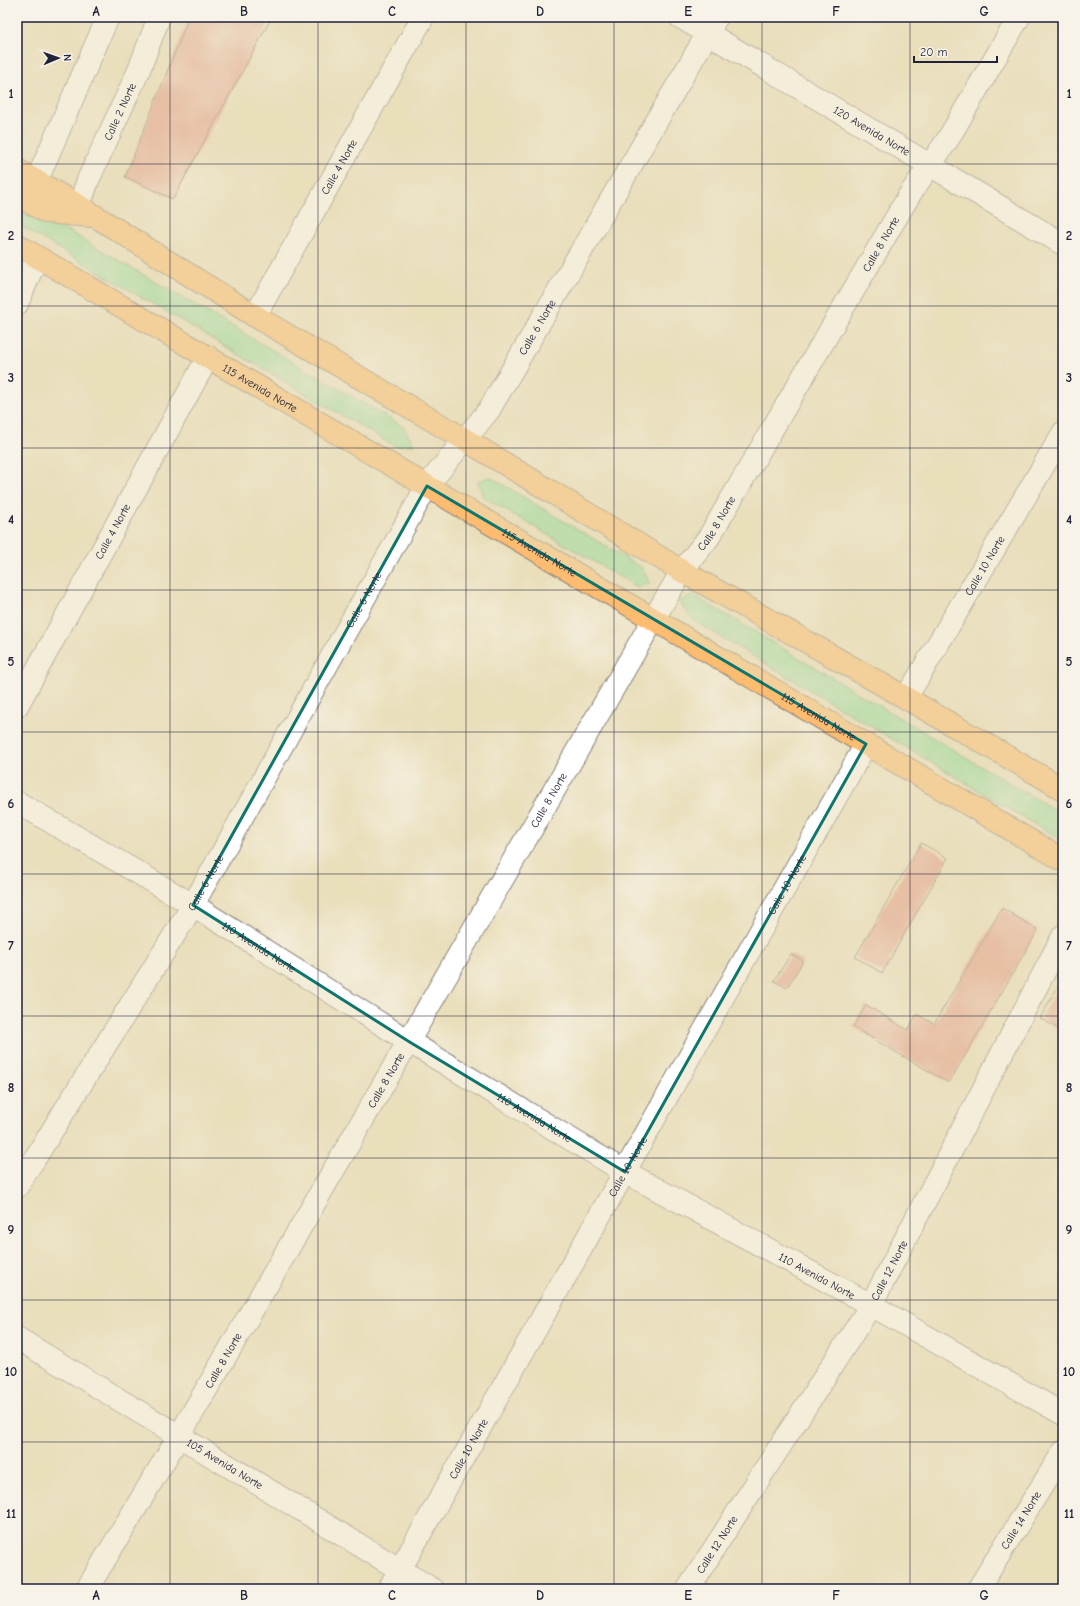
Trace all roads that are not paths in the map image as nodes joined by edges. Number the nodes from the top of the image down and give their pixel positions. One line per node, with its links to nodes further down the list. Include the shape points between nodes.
1 (108, 17): 9 (street)
2 (159, 17): 11 (street, Calle 2 Norte, via 139,70 88,180)
3 (423, 17): 16 (street, Calle 4 Norte)
4 (680, 17): 6 (street, 120 Avenida Norte)
5 (1019, 17): 7 (street, Calle 8 Norte, via 948,138)
6 (713, 25): 7 (street, 120 Avenida Norte); 19 (street, Calle 6 Norte, via 489,410)
7 (928, 166): 13 (street, 120 Avenida Norte); 21 (street, Calle 8 Norte, via 709,537)
8 (17, 170): 9 (main road)
9 (36, 182): 11 (main road)
10 (17, 195): 11 (main road, via 46,212)
11 (87, 211): 16 (main road)
12 (17, 244): 14 (main road, 115 Avenida Norte)
13 (1063, 244)
14 (37, 257): 15 (street); 17 (main road, 115 Avenida Norte)
15 (17, 304)
16 (255, 316): 19 (main road)
17 (208, 357): 20 (main road, 115 Avenida Norte); 24 (street, Calle 4 Norte)
18 (1063, 433): 23 (street, Calle 10 Norte)
19 (464, 439): 20 (street, Calle 6 Norte); 21 (main road)
20 (427, 486): 22 (main road, 115 Avenida Norte); 29 (street, Calle 6 Norte)
21 (682, 571): 22 (street, Calle 8 Norte); 23 (main road)
22 (653, 620): 25 (main road, 115 Avenida Norte); 31 (street, Calle 8 Norte)
23 (906, 698): 26 (main road)
24 (17, 706)
25 (866, 744): 28 (main road, 115 Avenida Norte); 32 (street, Calle 10 Norte)
26 (1063, 789)
27 (17, 802): 29 (street, 110 Avenida Norte)
28 (1063, 860)
29 (193, 904): 31 (street, 110 Avenida Norte); 33 (street, Calle 6 Norte)
30 (1063, 936): 34 (street, Calle 12 Norte)
31 (408, 1041): 32 (street, 110 Avenida Norte); 37 (street, Calle 8 Norte)
32 (625, 1172): 34 (street, 110 Avenida Norte); 39 (street, Calle 10 Norte)
33 (17, 1187)
34 (871, 1305): 36 (street, 110 Avenida Norte); 43 (street, Calle 12 Norte)
35 (17, 1338): 37 (street, 105 Avenida Norte)
36 (1063, 1414)
37 (179, 1436): 39 (street, 105 Avenida Norte); 40 (street, Calle 8 Norte)
38 (1063, 1452): 44 (street, Calle 14 Norte)
39 (401, 1570): 41 (street, Calle 10 Norte); 42 (street, 105 Avenida Norte)
40 (87, 1589)
41 (389, 1589)
42 (432, 1589)
43 (688, 1589)
44 (978, 1589)

